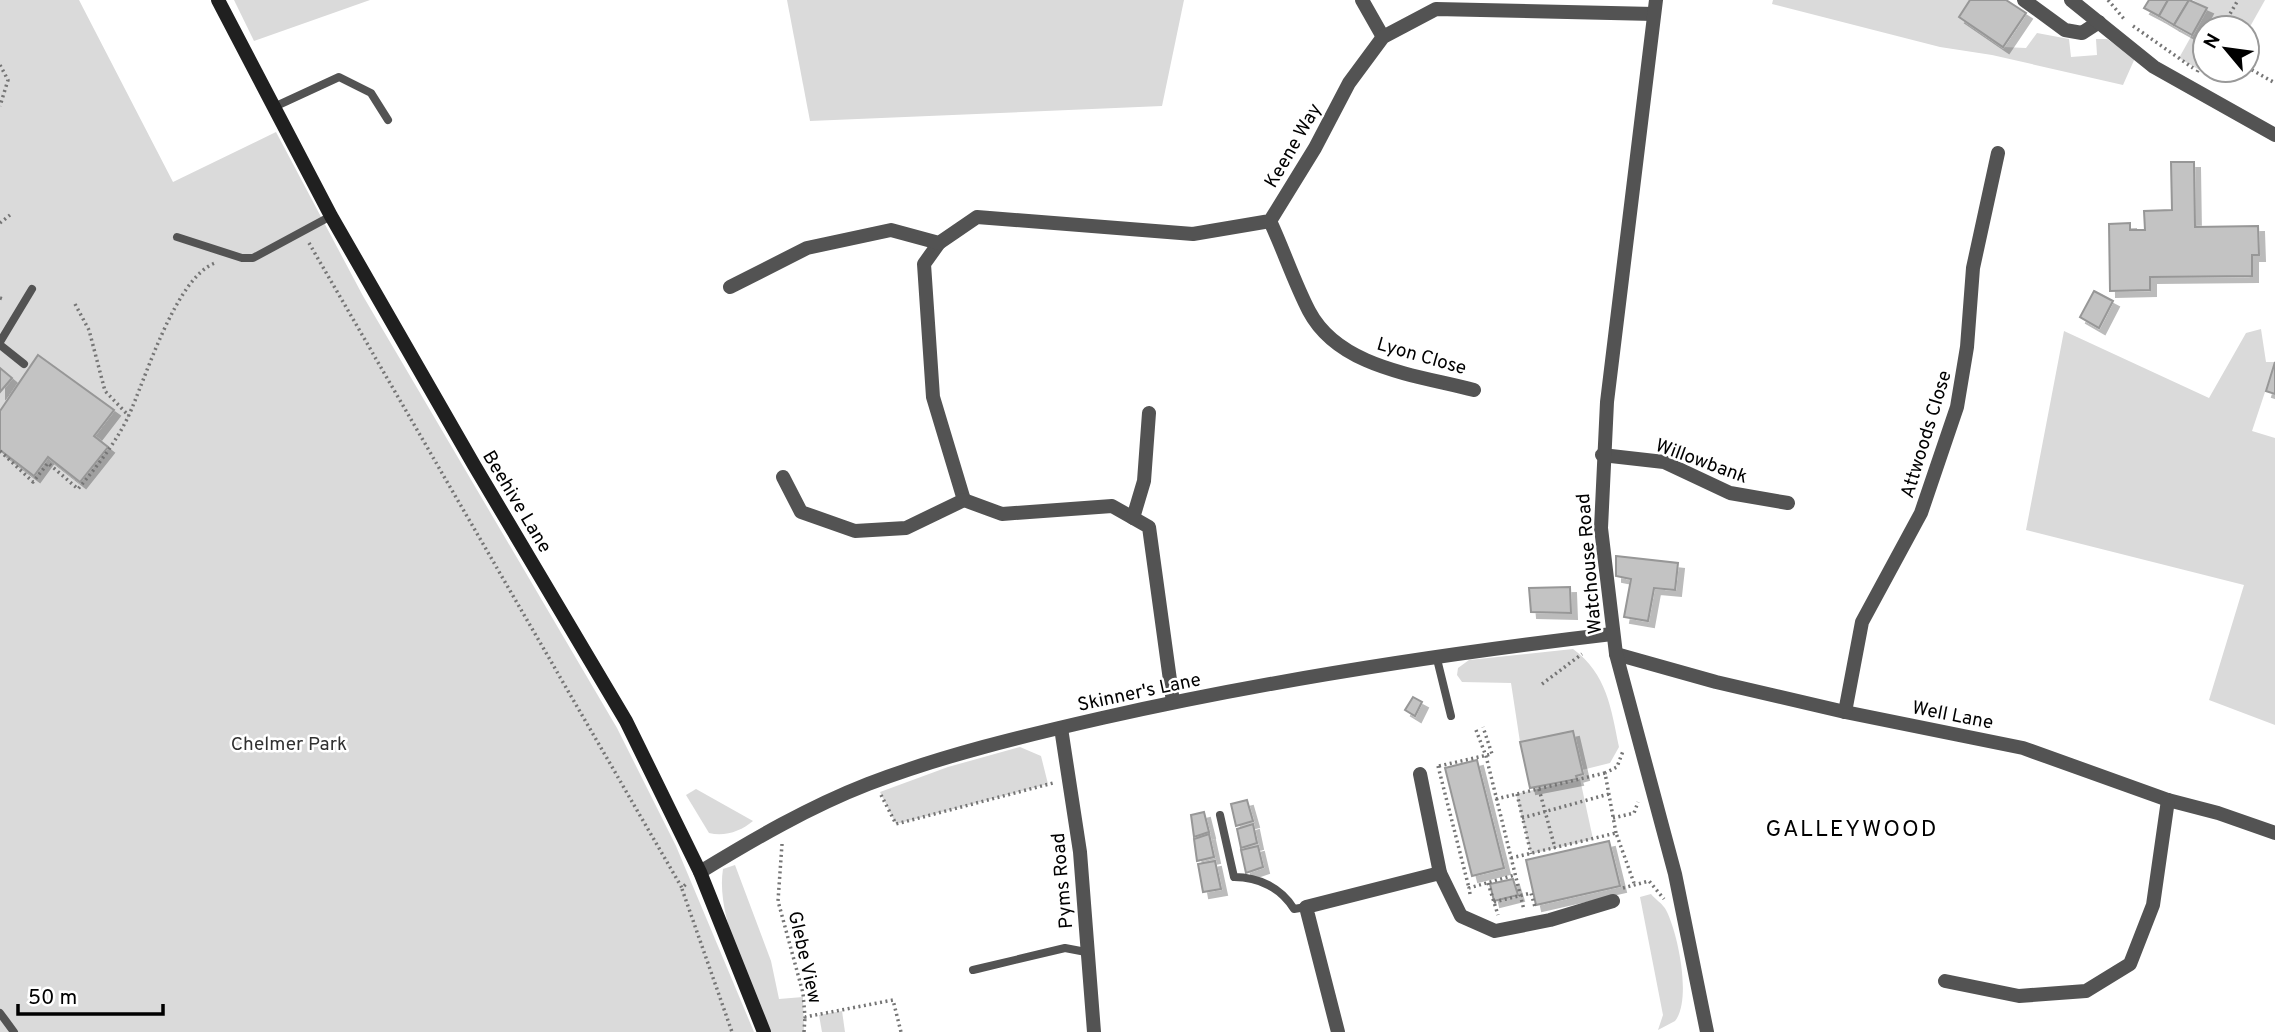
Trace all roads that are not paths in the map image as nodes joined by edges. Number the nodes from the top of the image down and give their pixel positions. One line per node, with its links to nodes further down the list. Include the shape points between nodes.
1 (218, 0): 8 (main road, Beehive Lane)
2 (1362, 0): 7 (street)
3 (2024, 0): 6 (street, via 2065,30 2082,33)
4 (2079, 2): 6 (street)
5 (1655, 7): 7 (street, Keene Way, via 1436,9); 24 (street, Watchouse Road)
6 (2099, 22): 10 (street, via 2154,67)
7 (1383, 37): 13 (street, Keene Way, via 1349,82)
8 (274, 107): 9 (lane, via 340,77 371,93); 12 (main road, Beehive Lane)
9 (388, 120)
10 (2275, 135)
11 (1998, 153): 33 (street, Attwoods Close, via 1975,256 1957,407 1921,513 1865,615)
12 (331, 216): 16 (lane); 40 (main road, Beehive Lane, via 626,721)
13 (1270, 222): 15 (street, via 1193,234 977,217); 22 (street, Lyon Close, via 1309,312 1331,341 1374,364)
14 (177, 237): 16 (lane, via 238,256)
15 (939, 243): 18 (street, via 891,230 807,248); 26 (street, via 924,264 933,397)
16 (257, 256): 17 (lane)
17 (251, 267)
18 (730, 287)
19 (32, 289): 20 (lane)
20 (0, 343): 21 (lane)
21 (24, 364)
22 (1474, 390)
23 (1149, 413): 28 (street, via 1144,481)
24 (1602, 455): 27 (street, Willowbank, via 1650,459 1730,494); 29 (street, Watchouse Road, via 1601,528)
25 (783, 477): 26 (street, via 801,512 855,531 906,528)
26 (964, 500): 28 (street, via 1002,514 1112,506)
27 (1788, 503)
28 (1133, 518): 32 (street, via 1149,527)
29 (1612, 634): 30 (street, Watchouse Road); 31 (street, Skinner's Lane)
30 (1616, 654): 33 (street, Well Lane); 52 (street, Watchouse Road, via 1682,904)
31 (1436, 655): 32 (street, Skinner's Lane); 34 (lane)
32 (1173, 702): 35 (street, Skinner's Lane)
33 (1845, 712): 37 (street, Well Lane, via 2023,748)
34 (1451, 716)
35 (1061, 728): 40 (street, Skinner's Lane, via 958,754 874,782 783,823); 44 (street, Pyms Road, via 1080,852)
36 (1420, 774): 41 (street)
37 (2168, 800): 39 (street, Well Lane); 46 (street, via 2153,905 2130,964 2086,991 2019,996)
38 (1220, 815): 43 (lane, via 1234,877 1249,877 1276,889 1294,909)
39 (2275, 834)
40 (700, 872): 49 (main road, Beehive Lane)
41 (1440, 873): 42 (street, via 1461,916 1495,931); 43 (street)
42 (1613, 901)
43 (1306, 907): 51 (street)
44 (1086, 952): 45 (lane, via 1065,948); 50 (street, Pyms Road)
45 (973, 970)
46 (1945, 981)
47 (0, 1013): 48 (lane)
48 (14, 1032)
49 (764, 1032)
50 (1094, 1032)
51 (1338, 1032)
52 (1707, 1032)

